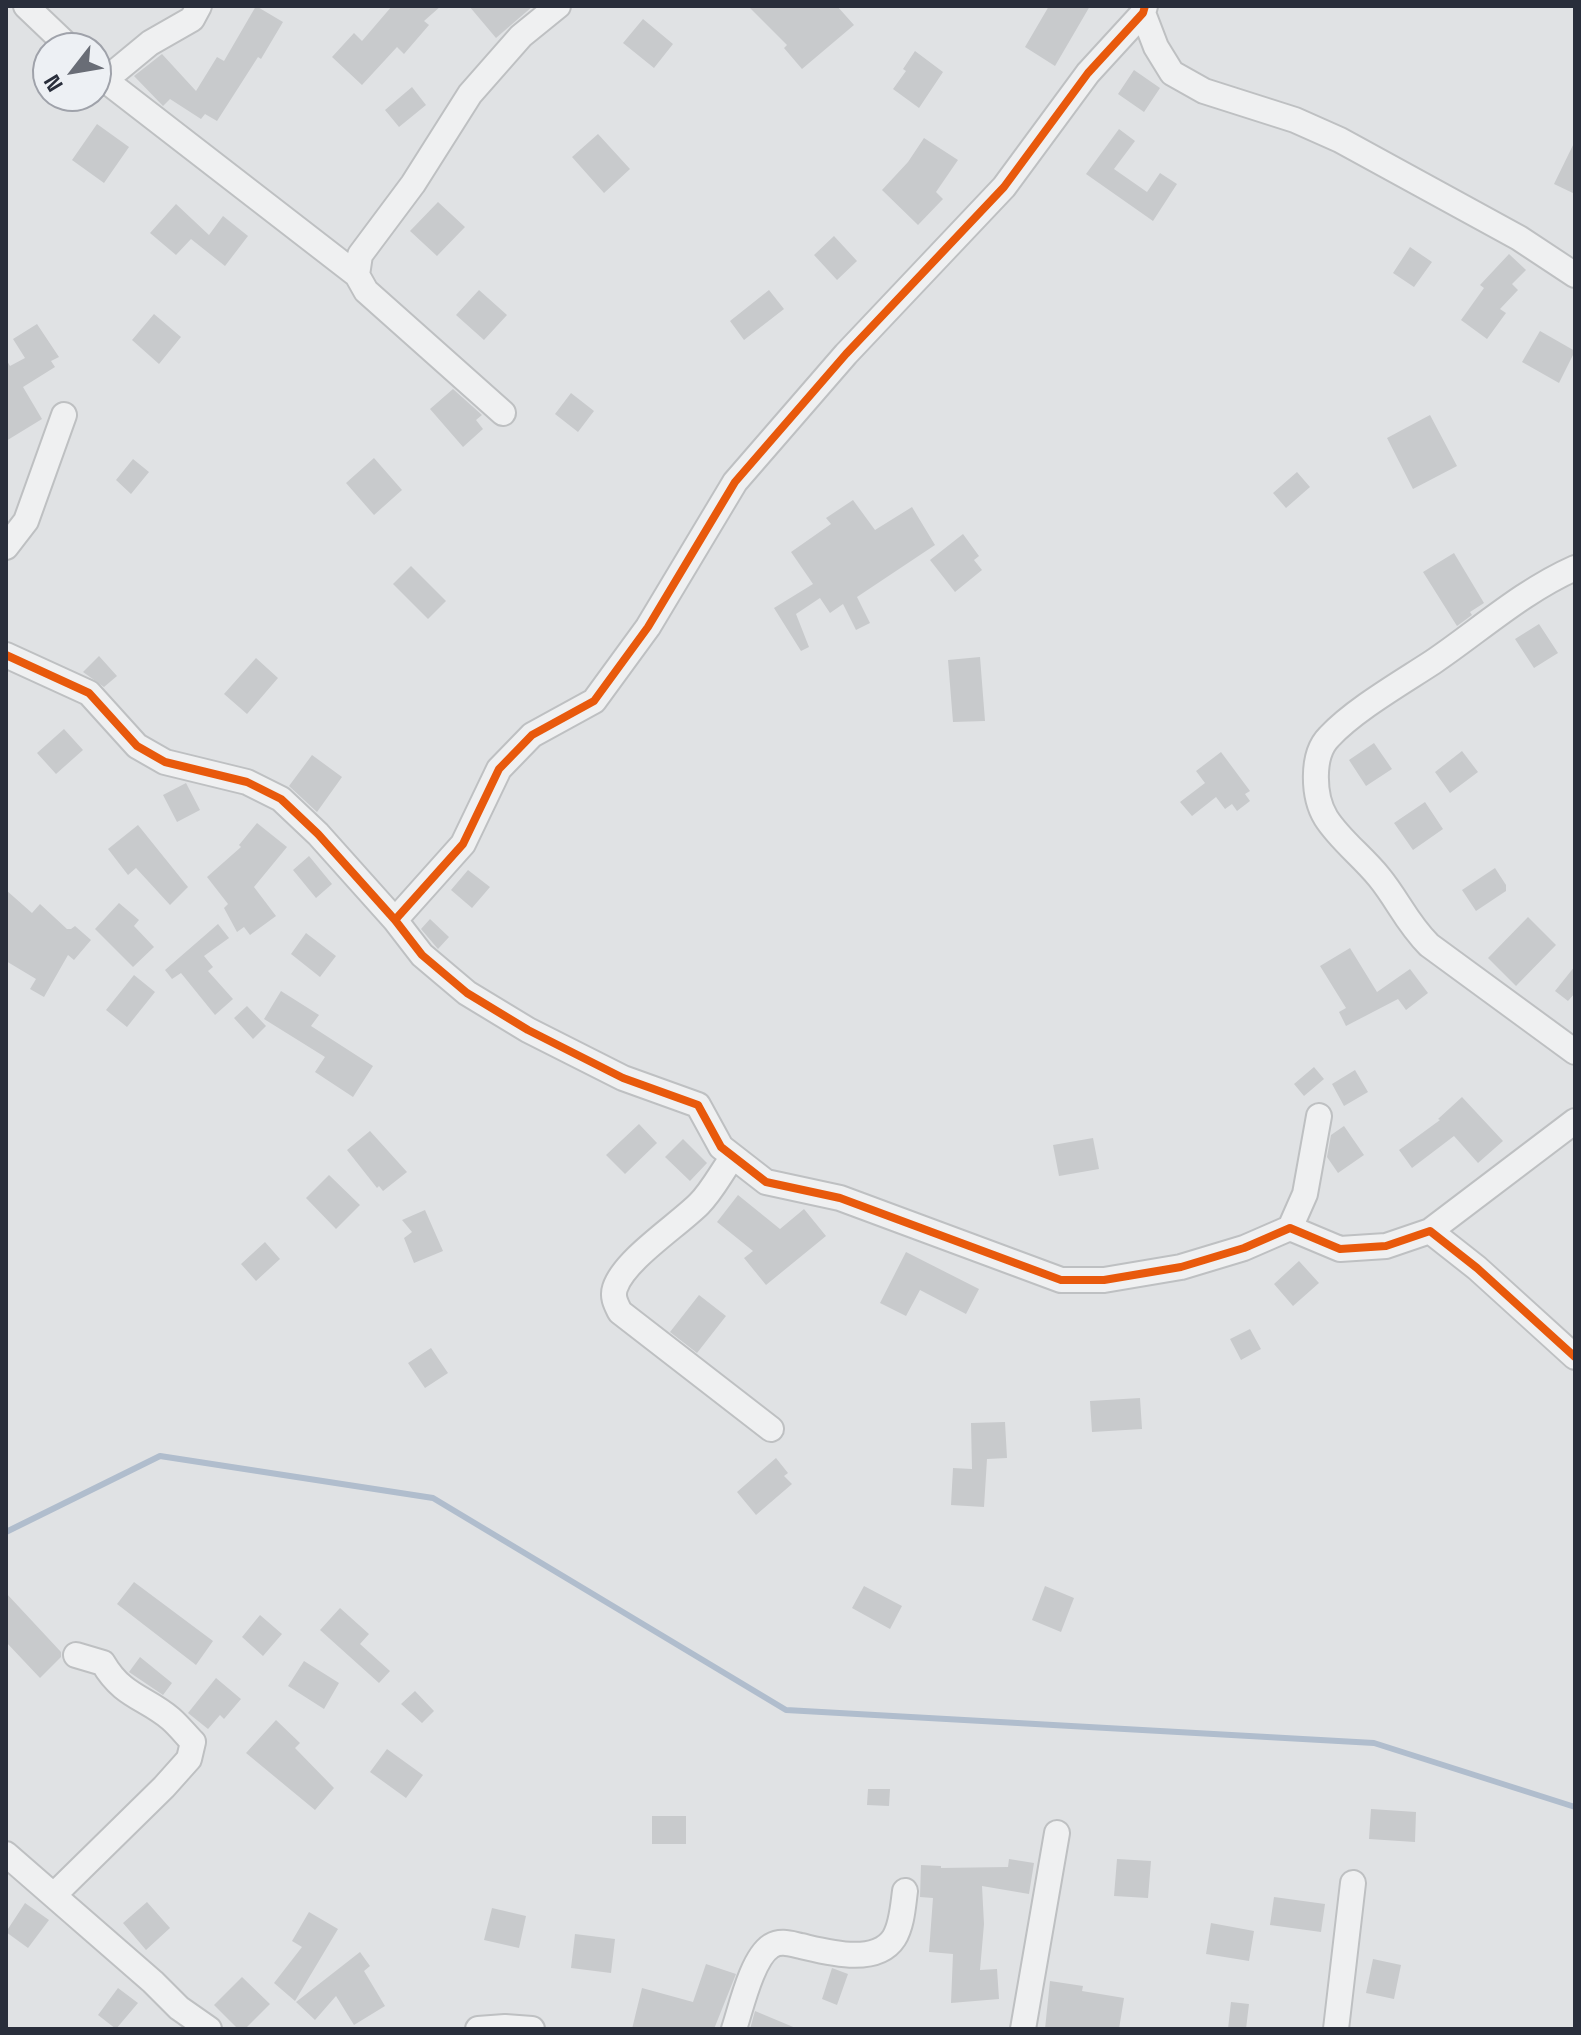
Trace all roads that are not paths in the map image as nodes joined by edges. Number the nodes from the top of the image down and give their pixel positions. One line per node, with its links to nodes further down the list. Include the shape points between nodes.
1 (26, 6): 5 (street)
2 (199, 6): 6 (street, via 192,19)
3 (558, 6): 8 (street, via 521,36 470,94 360,255)
4 (1144, 9): 9 (street, via 1156,47 1172,73 1204,91 1340,140 1519,238); 15 (street, via 1088,73 1004,187 855,343 735,482 648,627 594,701 532,735 499,769 463,844)
5 (53, 32)
6 (112, 69)
7 (112, 86): 8 (street)
8 (357, 275): 10 (street, via 366,291)
9 (1575, 275)
10 (503, 413)
11 (64, 415): 12 (street, via 26,521)
12 (6, 547)
13 (1575, 568): 16 (street, via 1543,583 1379,698 1327,739 1317,765 1318,798 1325,817 1380,878 1410,926)
14 (6, 655): 15 (street, via 89,693 137,746 165,762 247,782 281,799)
15 (395, 920): 19 (street, via 422,955 479,1001 623,1078 698,1105)
16 (1575, 1052)
17 (1319, 1116): 20 (street, via 1305,1194)
18 (1575, 1121): 21 (street)
19 (732, 1158): 20 (street, via 766,1182 840,1198 1061,1280 1104,1280 1181,1267); 23 (street, via 702,1201 624,1273 614,1299 620,1312)
20 (1290, 1228): 21 (street, via 1340,1249 1386,1246)
21 (1430, 1231): 22 (street)
22 (1575, 1357)
23 (771, 1429)
24 (76, 1655): 29 (street, via 103,1663 132,1696 171,1719 193,1742 189,1759)
25 (1057, 1833): 34 (street)
26 (6, 1854): 29 (street)
27 (1353, 1883): 35 (street)
28 (905, 1891): 33 (street, via 898,1929 881,1949 831,1953 783,1942 772,1945 755,1966)
29 (55, 1894): 30 (street)
30 (209, 2029)
31 (478, 2029): 32 (street)
32 (532, 2029)
33 (734, 2029)
34 (1023, 2029)
35 (1336, 2029)

